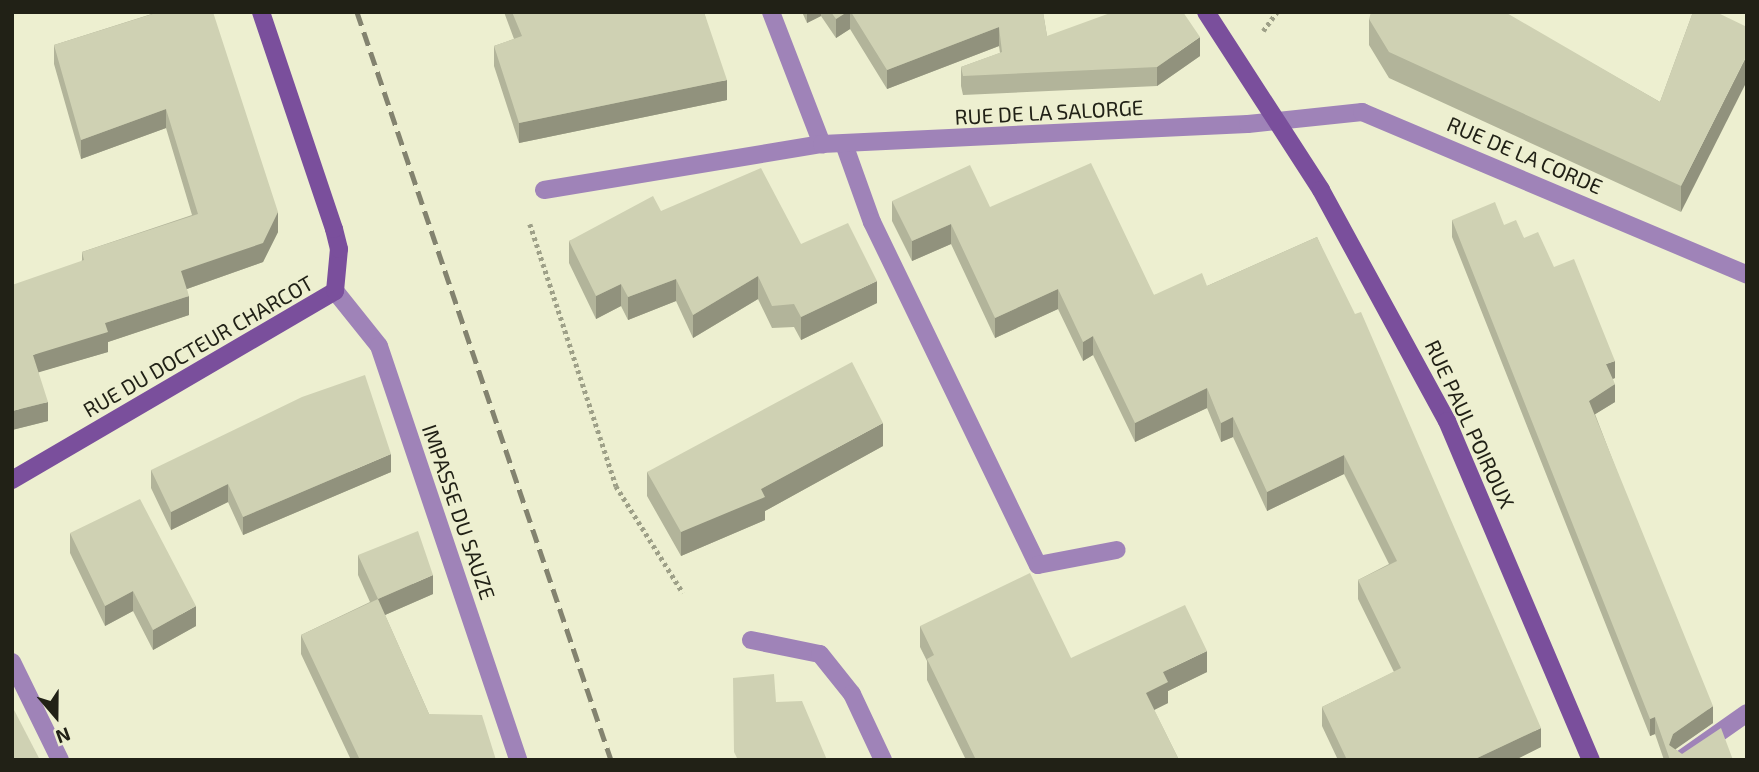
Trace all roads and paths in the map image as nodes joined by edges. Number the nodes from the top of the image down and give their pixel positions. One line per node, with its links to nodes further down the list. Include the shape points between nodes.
1 (261, 12): 10 (street, RUE DU DOCTEUR CHARCOT, via 334,229)
2 (771, 12): 5 (street)
3 (1206, 12): 4 (street, RUE PAUL POIROUX)
4 (1278, 122): 6 (street, RUE DE LA SALORGE); 9 (street, RUE DE LA CORDE, via 1312,112 1362,111); 20 (street, RUE PAUL POIROUX, via 1363,262 1447,421)
5 (822, 144): 6 (street, RUE DE LA SALORGE); 7 (street, RUE DE LA SALORGE)
6 (844, 144): 12 (street, via 872,222 1038,565)
7 (544, 190)
8 (527, 215): 13 (path, via 616,486)
9 (1747, 275)
10 (335, 291): 11 (street, RUE DU DOCTEUR CHARCOT); 18 (street, IMPASSE DU SAUZE, via 379,346)
11 (12, 480)
12 (1116, 550)
13 (683, 593)
14 (751, 640): 19 (street, via 820,654 852,694)
15 (12, 662): 17 (street)
16 (1747, 713): 21 (street)
17 (61, 760)
18 (518, 760)
19 (884, 760)
20 (1591, 760)
21 (1680, 760)

